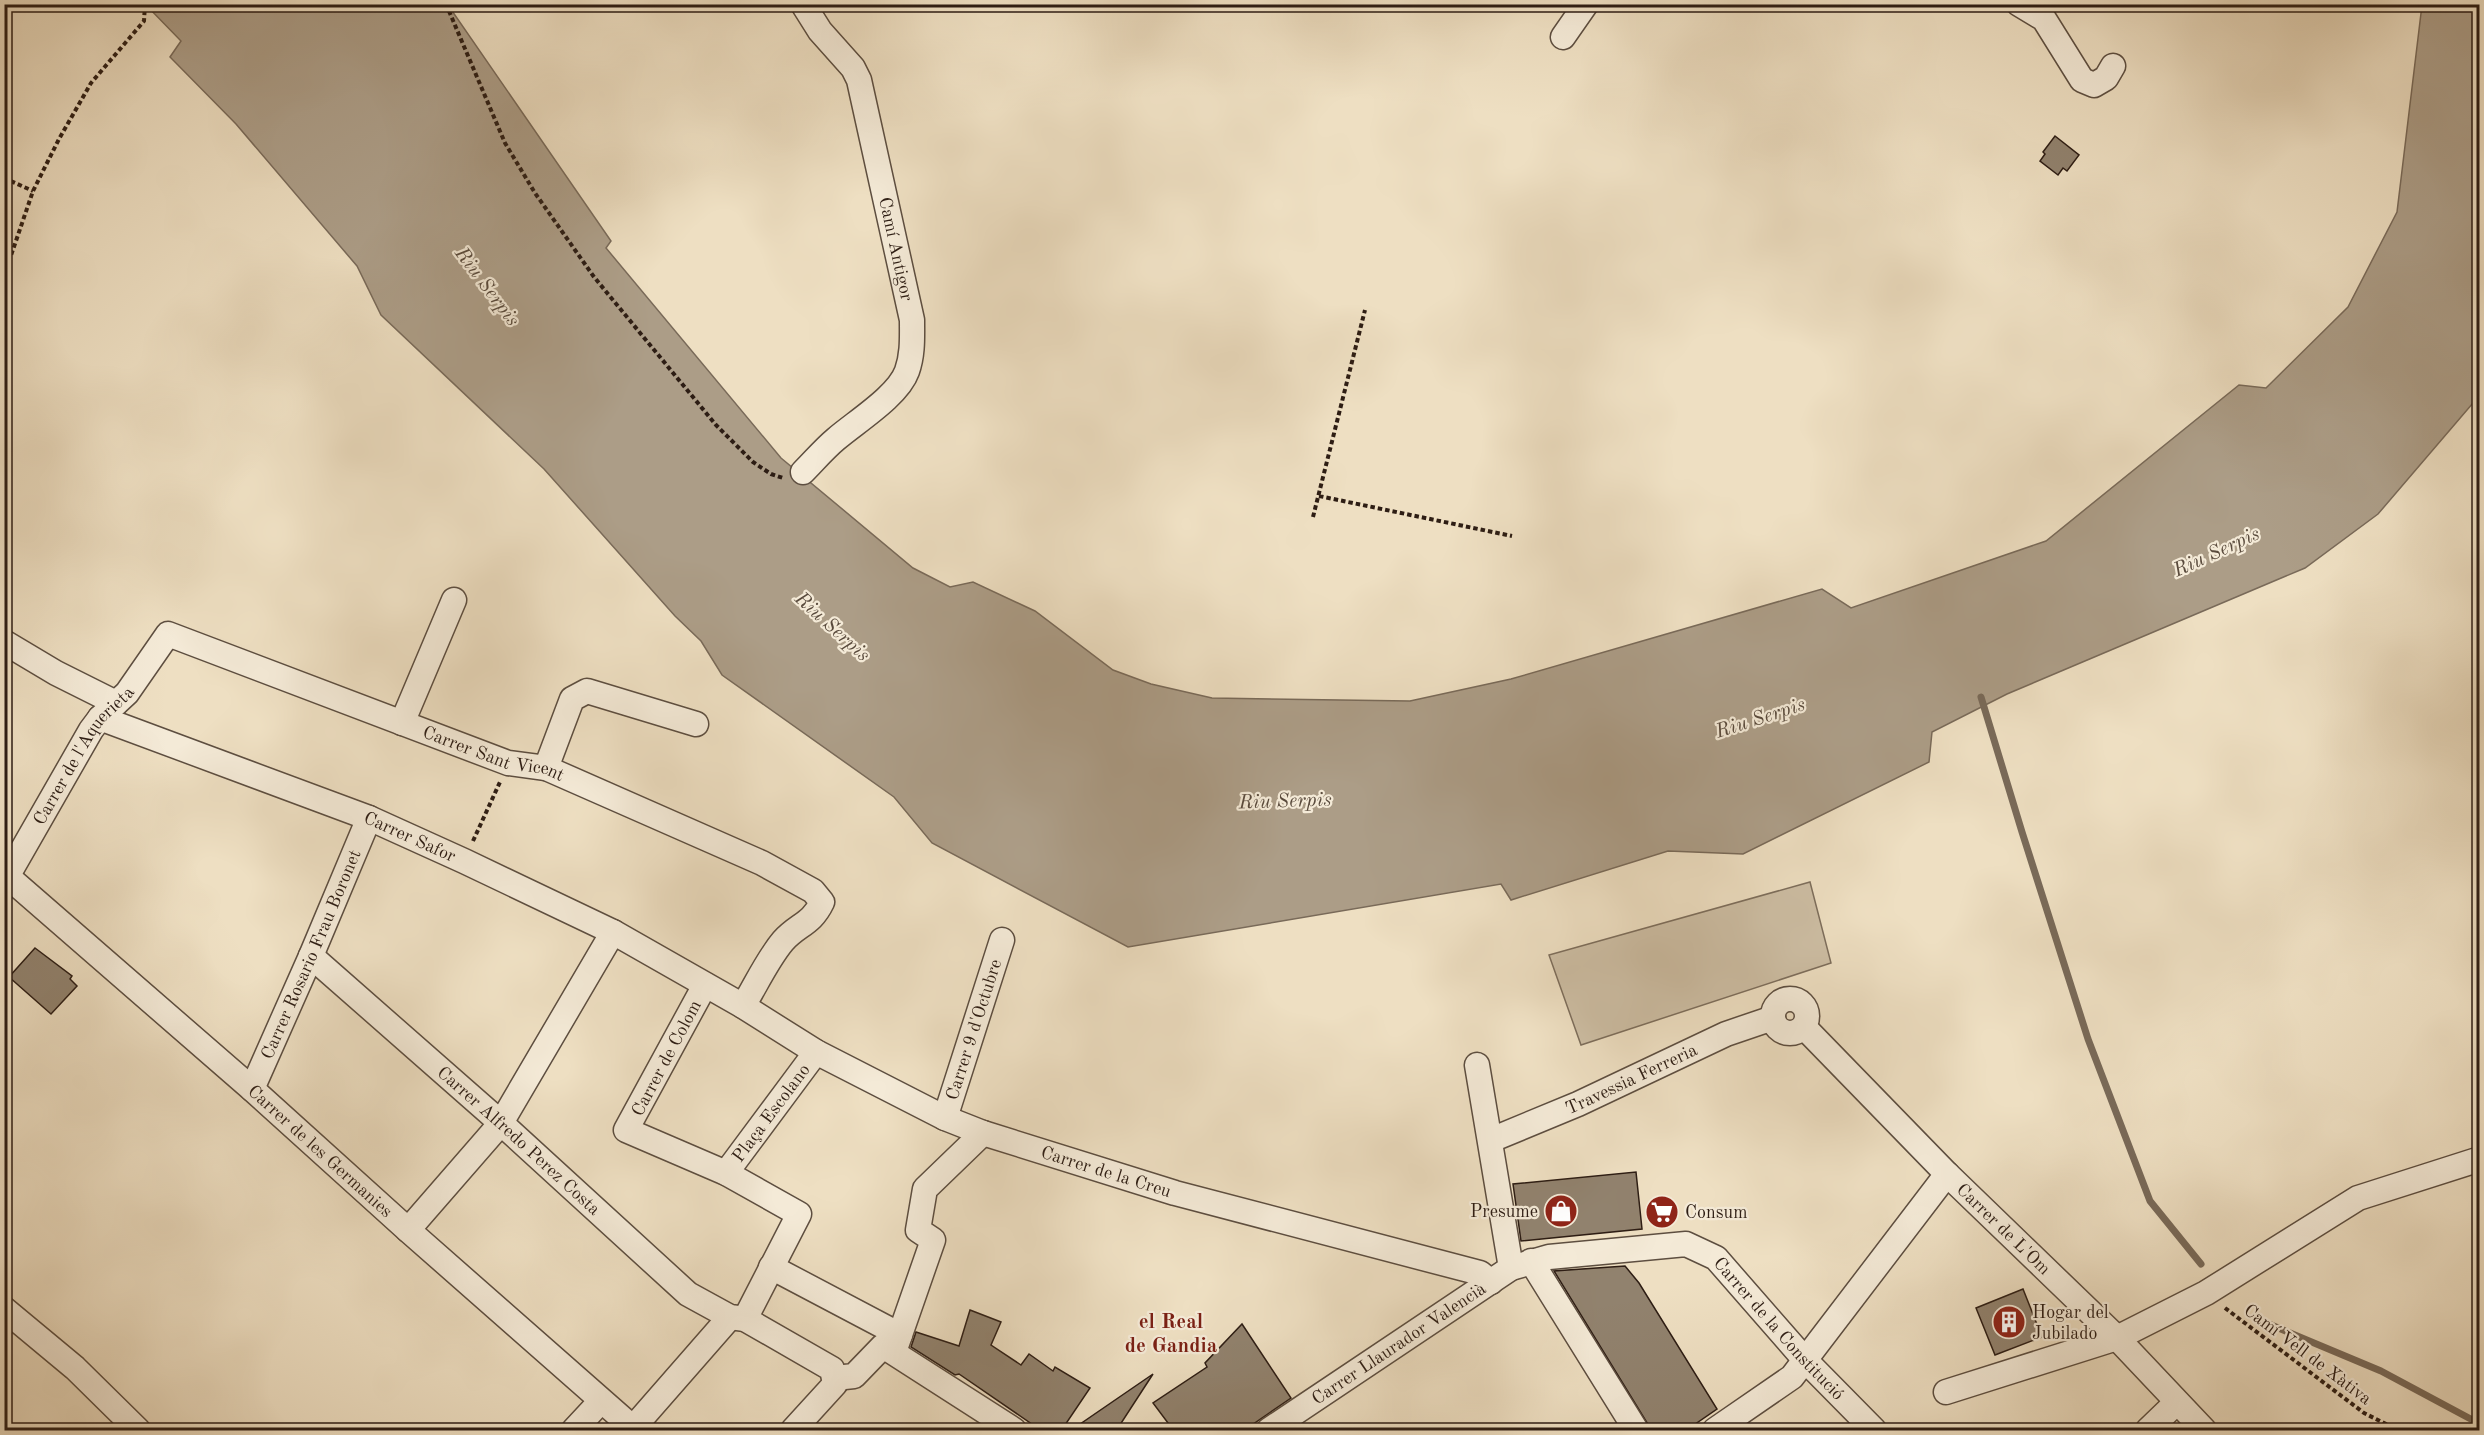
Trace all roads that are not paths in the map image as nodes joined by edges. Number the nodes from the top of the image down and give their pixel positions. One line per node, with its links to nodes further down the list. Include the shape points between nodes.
1 (803, 4): 6 (street, Camí Antigor, via 820,31 854,68 859,80 912,320 907,370 902,380)
2 (1586, 4): 4 (street)
3 (2019, 4): 5 (street, via 2043,19 2082,80 2094,85 2102,83)
4 (1563, 37)
5 (2113, 66)
6 (803, 472)
7 (454, 600): 11 (street)
8 (168, 634): 10 (street, Carrer de l'Aquerieta, via 127,693); 11 (street, Carrer Sant Vicent)
9 (4, 642): 10 (street, Carrer Safor)
10 (108, 710): 14 (street, Carrer Safor); 15 (street, Carrer de l'Aquerieta)
11 (402, 723): 13 (street, Carrer Sant Vicent, via 508,763)
12 (696, 724): 13 (street, via 587,691 572,699)
13 (546, 768): 20 (street, Carrer Sant Vicent, via 762,863 813,891 822,902 816,914 782,943)
14 (369, 818): 16 (street, Carrer Safor); 18 (street, Carrer Rosario Frau Boronet)
15 (6, 879): 24 (street, Carrer de les Germanies)
16 (613, 932): 19 (street, Carrer Safor); 26 (street)
17 (1002, 940): 25 (street, Carrer 9 d'Octubre)
18 (311, 956): 24 (street, Carrer Rosario Frau Boronet); 26 (street, Carrer Alfredo Perez Costa)
19 (705, 985): 20 (street, Carrer Safor); 30 (street, Carrer de Colom, via 626,1131)
20 (743, 1006): 22 (street, Carrer de la Creu)
21 (1804, 1027): 28 (street, Travessia Ferreria, via 1793,1034 1780,1030 1773,1018 1726,1034); 31 (street, Carrer de L'Om)
22 (816, 1052): 25 (street, Carrer de la Creu); 30 (street, Plaça Escolano)
23 (1477, 1065): 28 (street)
24 (252, 1089): 32 (street, Carrer de les Germanies)
25 (945, 1118): 27 (street, Carrer de la Creu)
26 (501, 1123): 32 (street); 37 (street, Carrer Alfredo Perez Costa, via 688,1294)
27 (983, 1133): 35 (street, Carrer de la Creu, via 1174,1193 1480,1273); 39 (street, via 925,1189 918,1230 933,1240)
28 (1491, 1140): 33 (street)
29 (2480, 1159): 38 (street, via 2358,1198 2206,1293)
30 (726, 1173): 34 (street, Carrer de les Germanies, via 799,1214)
31 (1947, 1174): 38 (street, Carrer de L'Om); 40 (street)
32 (408, 1230): 43 (street, Carrer de les Germanies)
33 (1521, 1264): 35 (street, Carrer Llaurador Valencià); 40 (street, Carrer de la Constitució, via 1549,1257 1686,1244 1716,1258); 51 (street)
34 (771, 1267): 37 (street, Carrer de les Germanies); 39 (street)
35 (1491, 1282): 50 (street, Carrer Llaurador Valencià)
36 (4, 1309): 46 (street, via 75,1368)
37 (737, 1318): 41 (street, Carrer Alfredo Perez Costa, via 832,1369); 45 (street, Carrer de les Germanies)
38 (2117, 1338): 42 (street); 44 (street, Carrer de L'Om)
39 (897, 1344): 41 (street, via 881,1346 854,1376); 49 (street)
40 (1806, 1361): 52 (street, via 1792,1377); 53 (street, Carrer de la Constitució)
41 (835, 1378): 48 (street, via 835,1384)
42 (1946, 1392)
43 (602, 1401): 45 (street, Carrer de les Germanies); 47 (street)
44 (2176, 1403): 54 (street); 55 (street, Carrer de L'Om)
45 (634, 1429)
46 (138, 1431)
47 (574, 1431)
48 (793, 1431)
49 (1014, 1431)
50 (1269, 1431)
51 (1636, 1431)
52 (1715, 1431)
53 (1874, 1431)
54 (2148, 1431)
55 (2204, 1431)

